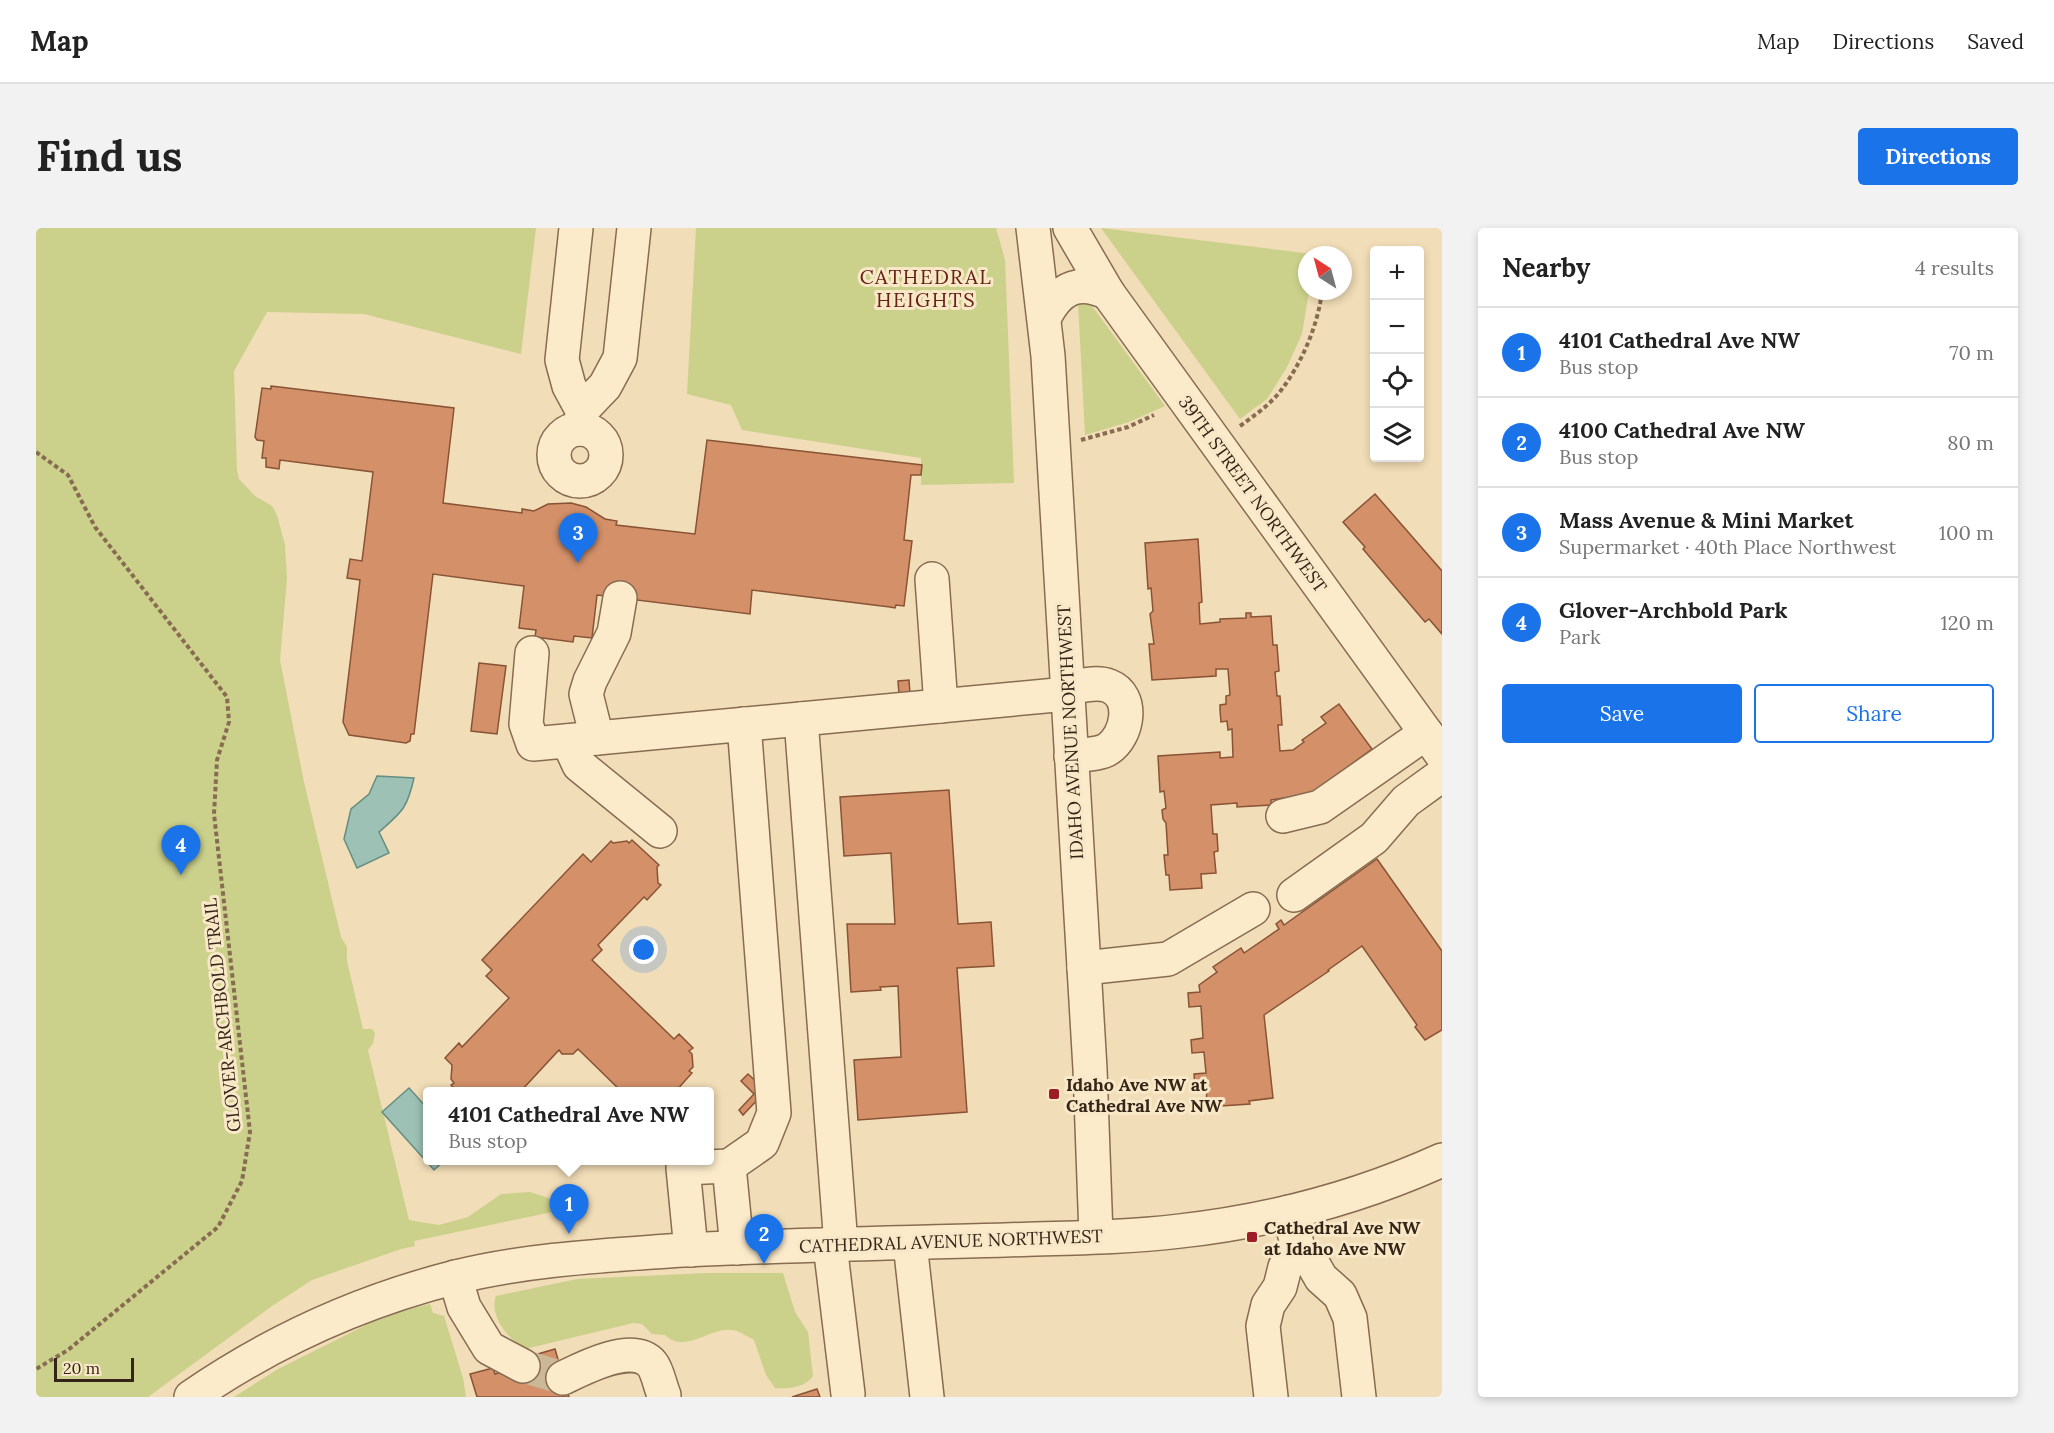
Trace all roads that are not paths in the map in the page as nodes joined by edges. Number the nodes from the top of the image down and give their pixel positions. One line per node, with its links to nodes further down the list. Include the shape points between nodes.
1 (576, 228): 2 (street, via 562,360 582,420 620,358)
2 (634, 228)
3 (1033, 228): 6 (street, IDAHO AVENUE NORTHWEST)
4 (1070, 228): 5 (street, 39TH STREET NORTHWEST)
5 (1108, 293): 6 (street, via 1085,286 1067,290 1057,296); 15 (street, 39TH STREET NORTHWEST)
6 (1045, 316): 10 (street, IDAHO AVENUE NORTHWEST)
7 (932, 579): 11 (street)
8 (620, 598): 14 (street, via 615,633 586,694)
9 (532, 653): 14 (street, via 526,724 533,744)
10 (1067, 691): 11 (street); 16 (street, IDAHO AVENUE NORTHWEST); 16 (street, via 1095,684 1110,686 1122,699 1127,718 1119,738 1107,750)
11 (941, 706): 12 (street)
12 (801, 719): 13 (street); 28 (street)
13 (744, 724): 14 (street); 24 (street, via 774,1113 762,1143)
14 (582, 740): 19 (street, via 579,765)
15 (1434, 744): 18 (street, via 1320,807)
16 (1071, 756): 22 (street, IDAHO AVENUE NORTHWEST)
17 (1442, 775): 20 (street, via 1406,801 1374,838)
18 (1282, 816)
19 (660, 831)
20 (1294, 895)
21 (1252, 909): 22 (street, via 1168,959)
22 (1084, 968): 26 (street, IDAHO AVENUE NORTHWEST)
23 (1442, 1160): 25 (street, CATHEDRAL AVENUE NORTHWEST, via 1371,1188)
24 (729, 1166): 29 (street); 31 (street, via 683,1168)
25 (1289, 1212): 26 (street, CATHEDRAL AVENUE NORTHWEST, via 1178,1232); 30 (street)
26 (1096, 1236): 27 (street, CATHEDRAL AVENUE NORTHWEST)
27 (910, 1243): 28 (street, CATHEDRAL AVENUE NORTHWEST); 38 (street)
28 (835, 1245): 29 (street, CATHEDRAL AVENUE NORTHWEST); 35 (street)
29 (737, 1248): 31 (street, CATHEDRAL AVENUE NORTHWEST)
30 (1298, 1248): 39 (street, via 1285,1267 1263,1326); 40 (street, via 1340,1295 1350,1317)
31 (691, 1250): 32 (street, CATHEDRAL AVENUE NORTHWEST, via 552,1260)
32 (454, 1277): 33 (street, via 464,1307 489,1348); 37 (street, CATHEDRAL AVENUE NORTHWEST, via 327,1321 249,1360)
33 (523, 1366)
34 (563, 1378): 36 (street, via 617,1356 639,1357 651,1364)
35 (848, 1394)
36 (664, 1395)
37 (191, 1397)
38 (927, 1397)
39 (1271, 1397)
40 (1359, 1397)

